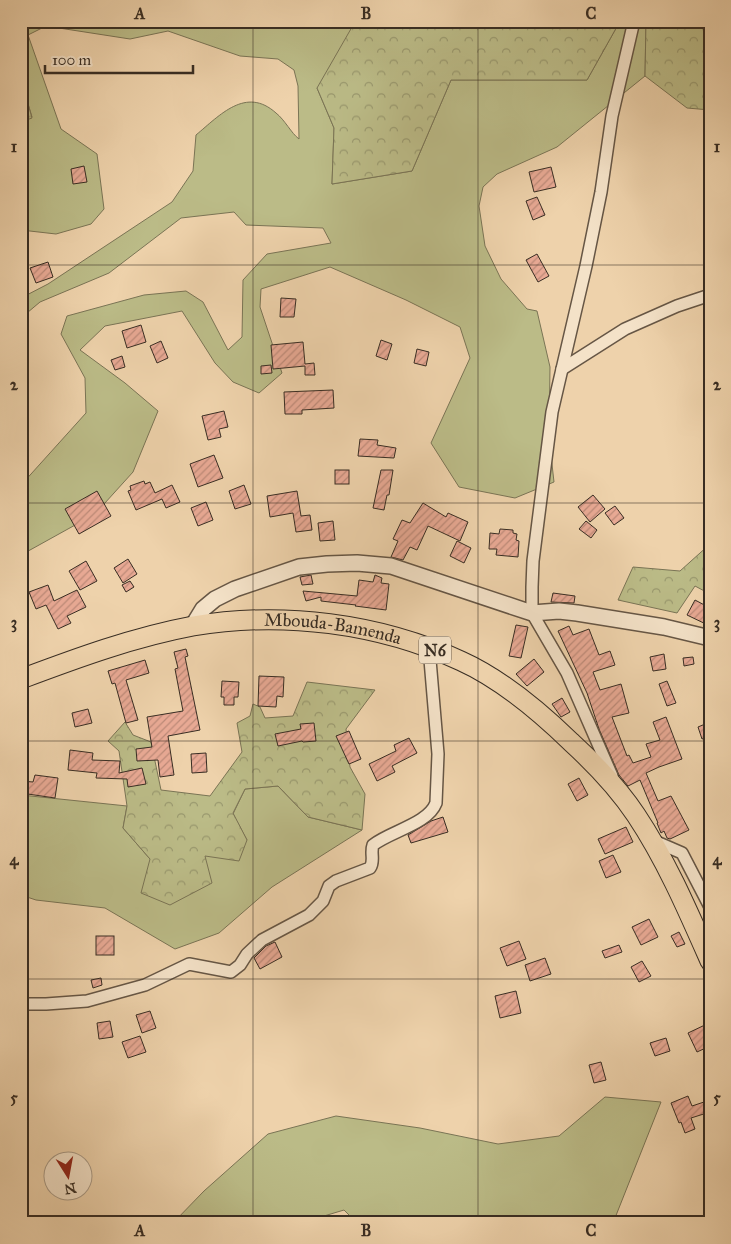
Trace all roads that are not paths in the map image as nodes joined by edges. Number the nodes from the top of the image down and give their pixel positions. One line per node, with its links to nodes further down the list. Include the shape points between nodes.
1 (634, 21): 3 (street, via 612,116 586,266)
2 (710, 295): 3 (street, via 625,328)
3 (562, 369): 4 (street, via 543,475 533,561)
4 (532, 613): 5 (street, via 390,566 327,564 299,567 236,589 203,609); 6 (street, via 577,613); 9 (street, via 567,673)
5 (192, 627): 7 (highway, Mbouda-Bamenda / N6, via 270,619 306,622 391,635); 8 (highway, Mbouda-Bamenda / N6, via 136,640)
6 (710, 638)
7 (429, 648): 9 (highway, Mbouda-Bamenda / N6, via 463,661 498,682 554,725); 13 (street, via 438,754 436,803 434,810 424,817 373,845 370,868 329,886 322,901 309,915 262,940 231,972 189,964 145,985 87,1001)
8 (21, 679)
9 (617, 789): 10 (highway, Mbouda-Bamenda / N6)
10 (650, 839): 11 (street, via 682,853); 12 (highway, Mbouda-Bamenda / N6)
11 (710, 907)
12 (710, 960)
13 (21, 1004)

